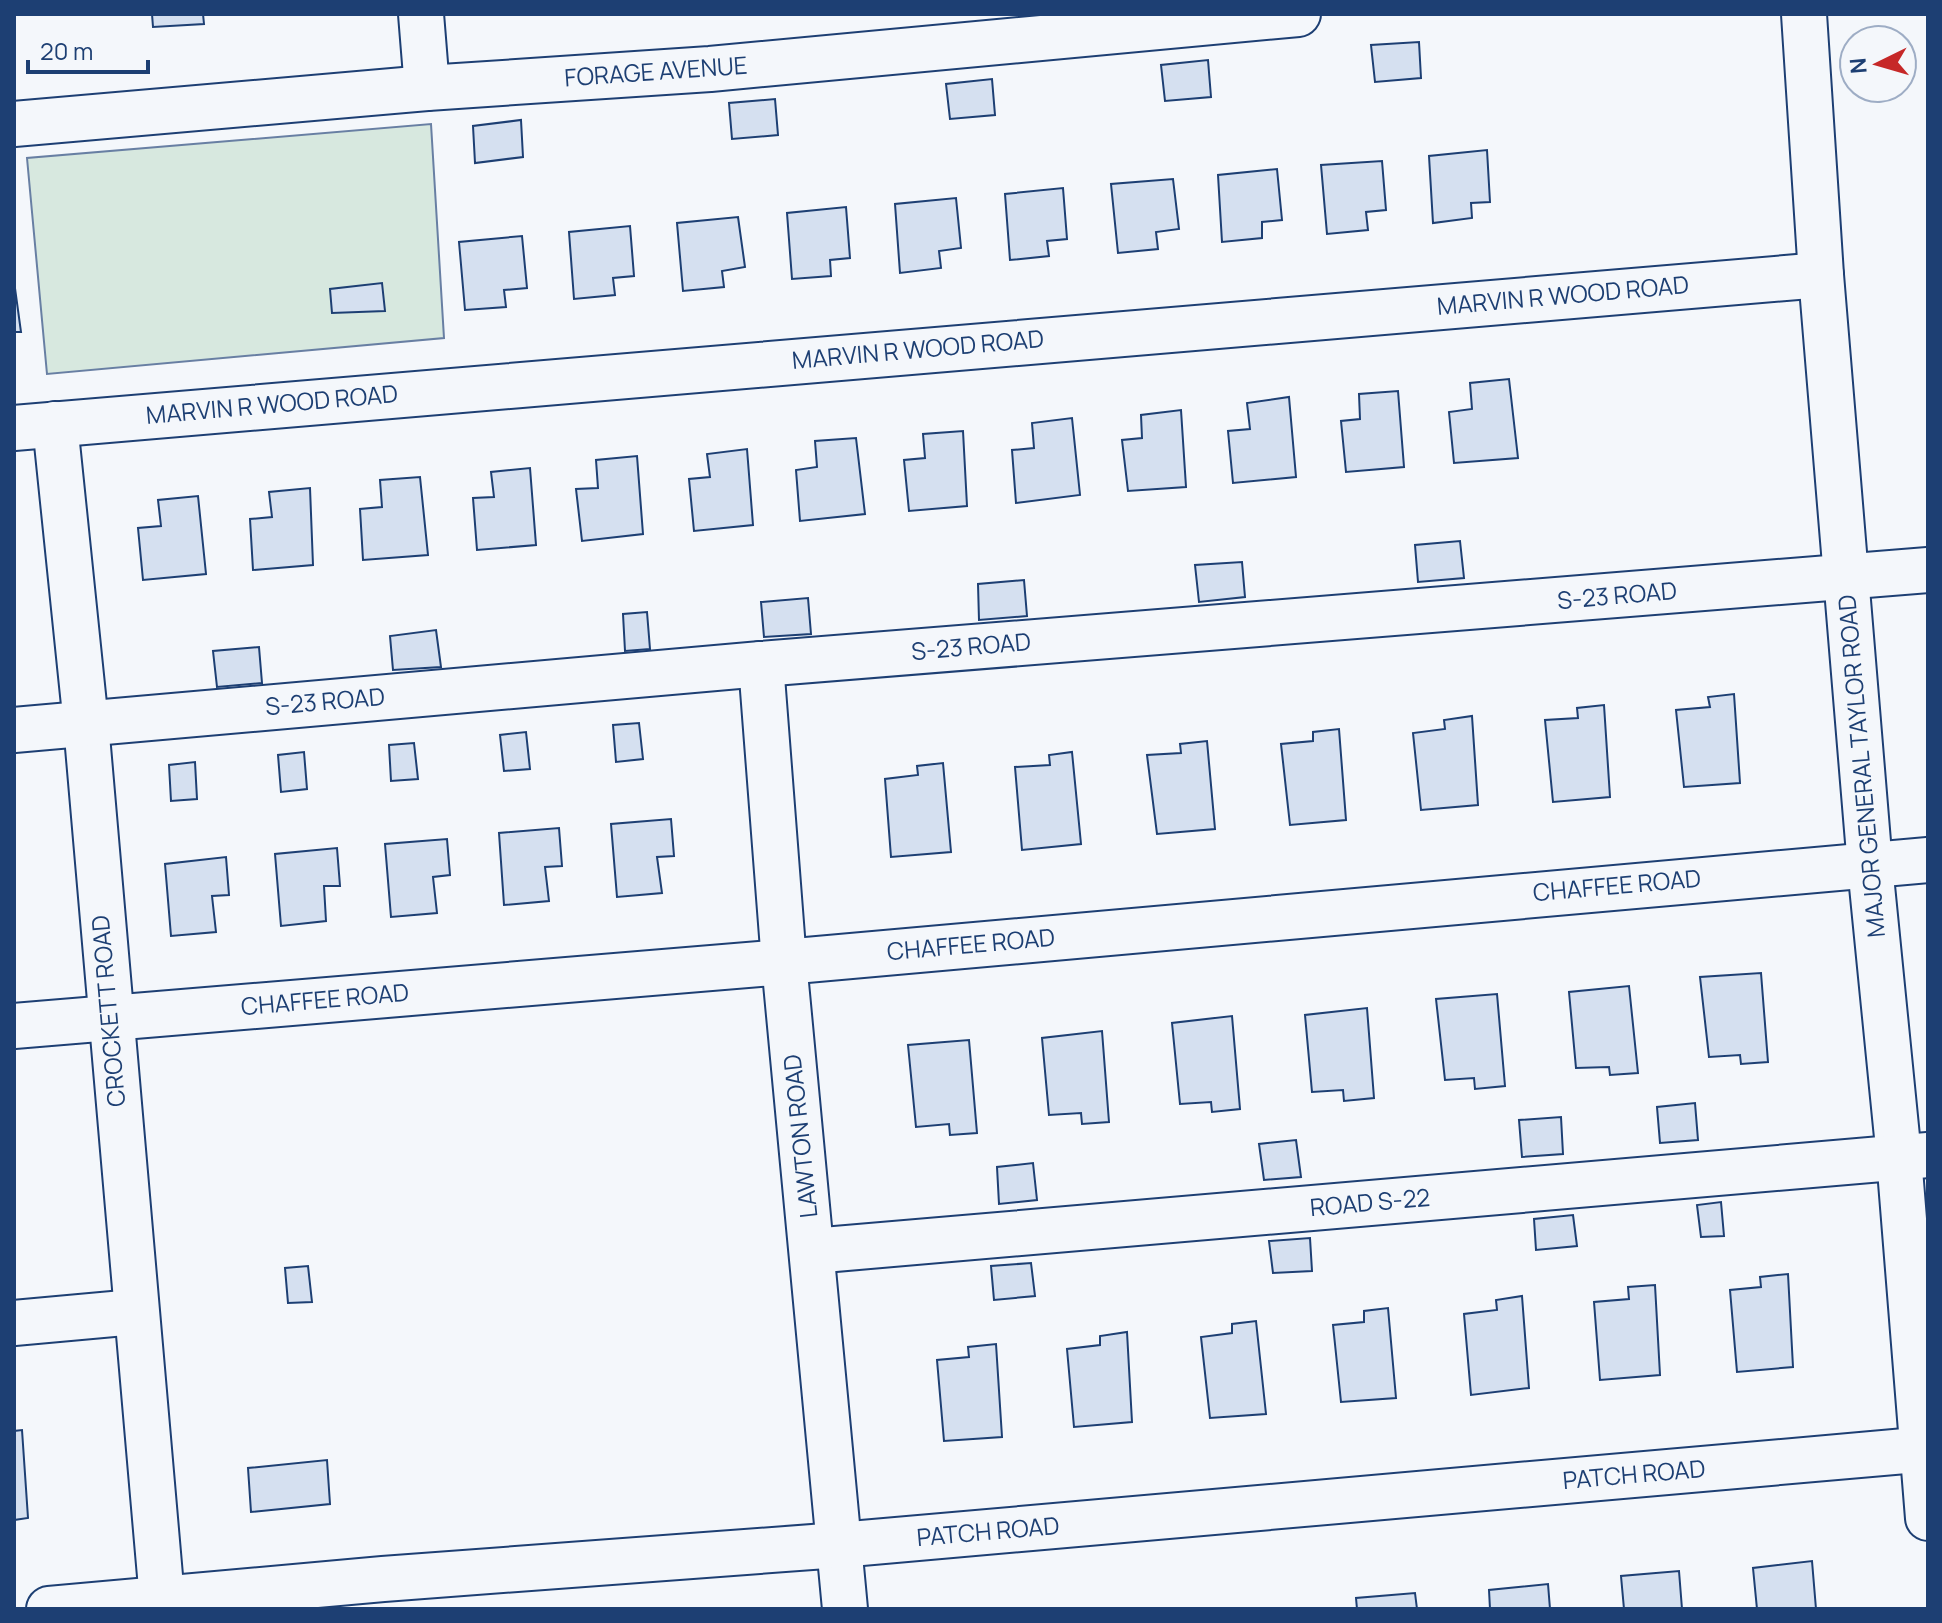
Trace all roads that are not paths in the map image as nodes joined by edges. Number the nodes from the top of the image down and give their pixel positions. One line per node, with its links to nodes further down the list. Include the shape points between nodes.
1 (421, 14): 5 (street)
2 (1298, 14): 4 (street, FORAGE AVENUE)
3 (1804, 14): 7 (street, MAJOR GENERAL TAYLOR ROAD)
4 (1209, 18): 5 (street, FORAGE AVENUE, via 710,69)
5 (427, 88): 6 (street, FORAGE AVENUE)
6 (14, 124)
7 (1821, 275): 8 (street, MARVIN R WOOD ROAD); 10 (street, MAJOR GENERAL TAYLOR ROAD)
8 (34, 426): 12 (street, CROCKETT ROAD)
9 (1928, 570): 10 (street, S-23 ROAD)
10 (1846, 577): 11 (street, S-23 ROAD); 15 (street, MAJOR GENERAL TAYLOR ROAD)
11 (761, 664): 12 (street, S-23 ROAD); 16 (street, LAWTON ROAD)
12 (86, 724): 13 (street, S-23 ROAD); 17 (street, CROCKETT ROAD)
13 (14, 730)
14 (1928, 860): 15 (street, CHAFFEE ROAD)
15 (1870, 866): 16 (street, CHAFFEE ROAD); 19 (street, MAJOR GENERAL TAYLOR ROAD)
16 (784, 962): 17 (street, CHAFFEE ROAD); 20 (street, LAWTON ROAD)
17 (110, 1018): 18 (street, CHAFFEE ROAD); 21 (street, CROCKETT ROAD)
18 (14, 1026)
19 (1914, 1156): 20 (street, ROAD S-22); 23 (street, MAJOR GENERAL TAYLOR ROAD)
20 (812, 1251): 25 (street, LAWTON ROAD)
21 (135, 1312): 22 (street); 27 (street, CROCKETT ROAD)
22 (14, 1323)
23 (1925, 1449): 24 (street, MAJOR GENERAL TAYLOR ROAD); 25 (street, PATCH ROAD)
24 (1928, 1518)
25 (839, 1545): 26 (street, PATCH ROAD); 29 (street, LAWTON ROAD)
26 (384, 1594): 27 (street, PATCH ROAD)
27 (162, 1599): 28 (street, PATCH ROAD)
28 (49, 1609)
29 (845, 1609)

